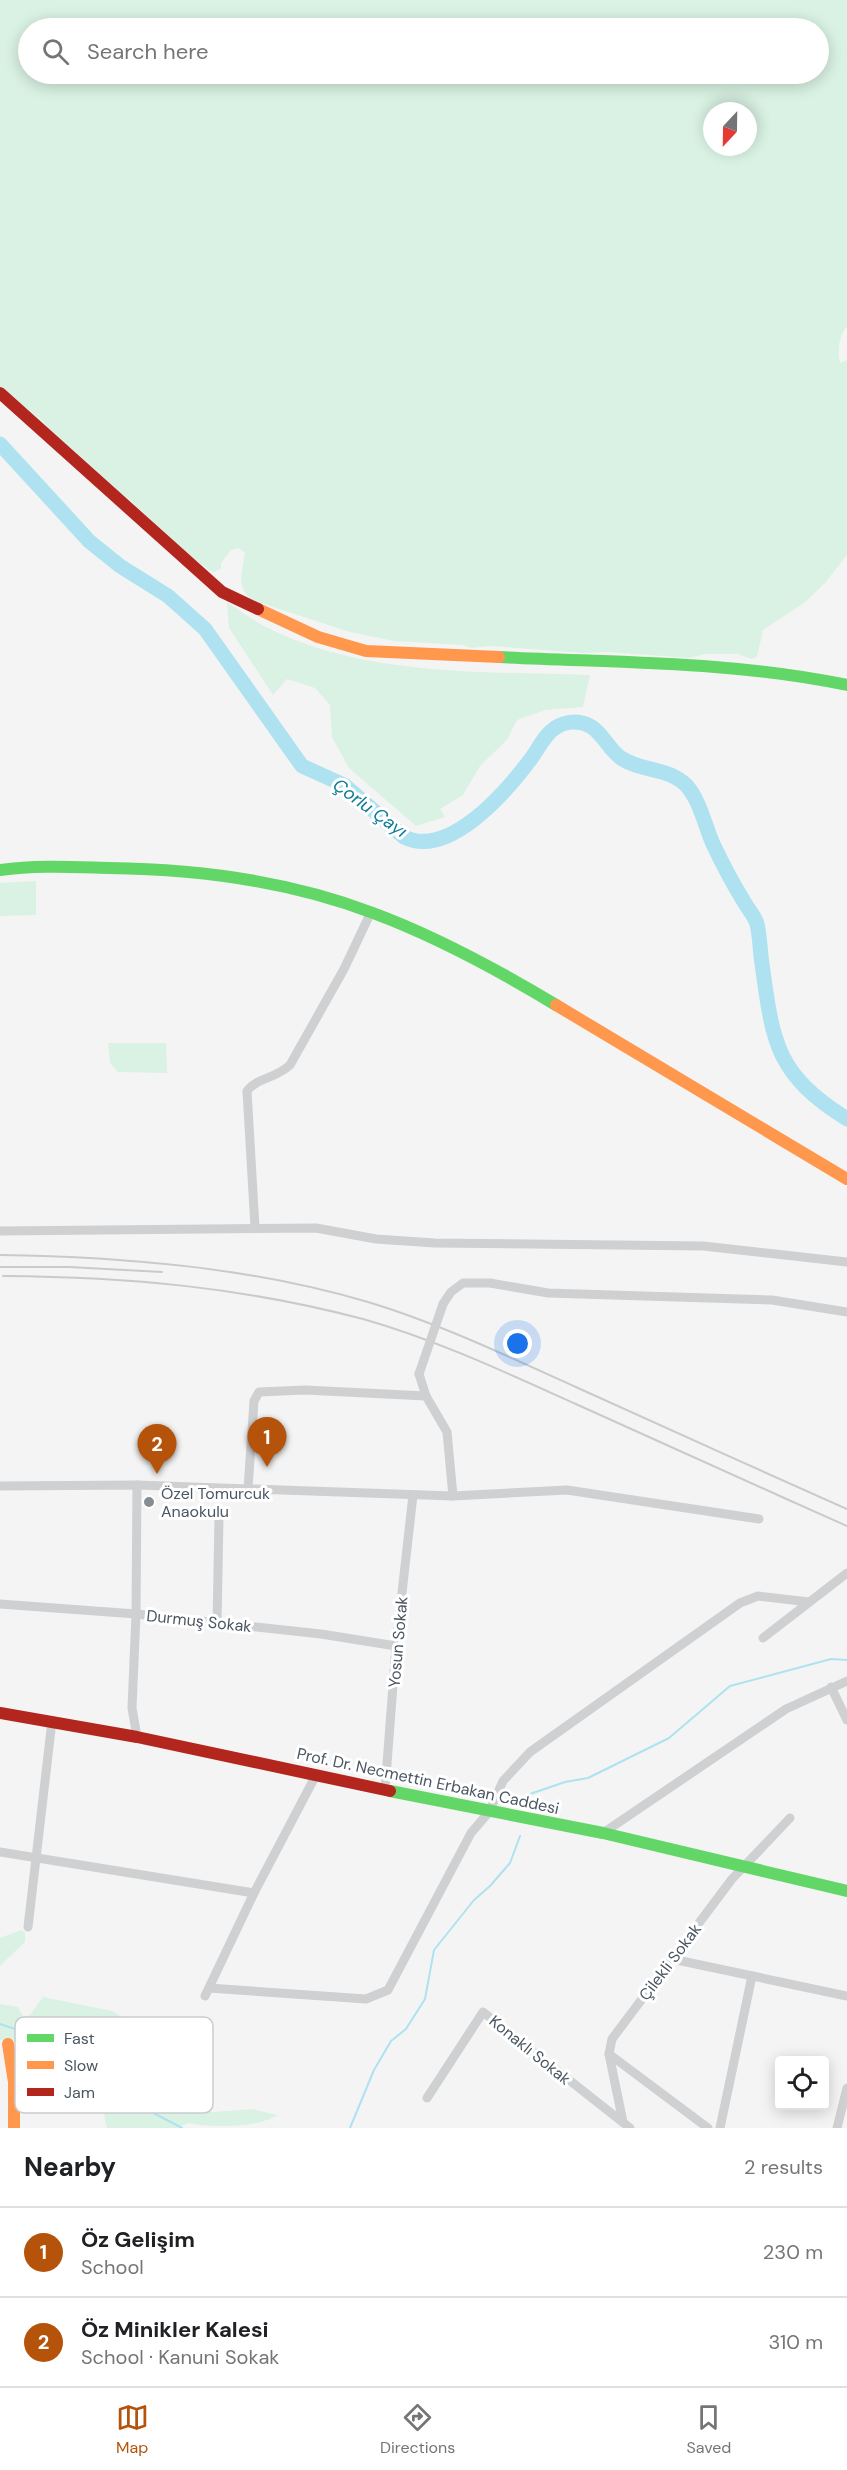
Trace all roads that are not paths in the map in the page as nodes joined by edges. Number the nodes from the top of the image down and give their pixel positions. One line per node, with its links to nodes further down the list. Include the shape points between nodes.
1 (0, 393): 2 (street, via 222,592 318,637 366,651 737,669)
2 (847, 685)
3 (0, 870): 4 (street, via 30,866 133,868 224,875 314,894)
4 (371, 912): 5 (street, via 528,988); 6 (street, via 330,997 290,1065 247,1091)
5 (847, 1179)
6 (255, 1227): 7 (street); 8 (street, via 316,1228 376,1239 435,1243 703,1245)
7 (0, 1231)
8 (847, 1262)
9 (847, 1312): 10 (street, bridge, via 772,1300 548,1293 462,1283 443,1304 419,1374)
10 (426, 1396): 13 (street, via 305,1390 259,1392 254,1401); 15 (street, via 447,1432)
11 (137, 1485): 12 (street); 13 (street); 21 (street)
12 (0, 1486)
13 (248, 1489): 14 (street)
14 (413, 1495): 15 (street); 24 (street, Yosun Sokak)
15 (453, 1496): 17 (street, via 567,1491)
16 (219, 1518): 22 (street)
17 (759, 1519)
18 (847, 1573): 19 (street)
19 (809, 1602): 23 (street); 33 (street, via 758,1596 740,1603 530,1752 503,1781)
20 (0, 1604): 21 (street, Durmuş Sokak)
21 (136, 1614): 22 (street, Durmuş Sokak); 30 (street, via 132,1708)
22 (217, 1624): 24 (street, Durmuş Sokak)
23 (763, 1638)
24 (396, 1646): 32 (street, Yosun Sokak)
25 (847, 1681): 26 (street)
26 (831, 1687): 28 (street); 35 (street, via 786,1708)
27 (0, 1713): 29 (street, Prof. Dr. Necmettin Erbakan Caddesi)
28 (847, 1720)
29 (52, 1721): 30 (street, Prof. Dr. Necmettin Erbakan Caddesi); 37 (street)
30 (137, 1737): 31 (street, Prof. Dr. Necmettin Erbakan Caddesi)
31 (316, 1774): 32 (street, Prof. Dr. Necmettin Erbakan Caddesi); 40 (street)
32 (385, 1790): 33 (street, Prof. Dr. Necmettin Erbakan Caddesi)
33 (489, 1812): 35 (street, Prof. Dr. Necmettin Erbakan Caddesi); 40 (street, via 471,1833 388,1990 366,1999 207,1992)
34 (790, 1818): 38 (street, Çilekli Sokak)
35 (603, 1833): 38 (street, Prof. Dr. Necmettin Erbakan Caddesi)
36 (0, 1852): 37 (street)
37 (36, 1857): 40 (street); 41 (street)
38 (744, 1868): 39 (street, Prof. Dr. Necmettin Erbakan Caddesi); 42 (street, Çilekli Sokak)
39 (847, 1891)
40 (254, 1893)
41 (28, 1927)
42 (672, 1959): 43 (street); 46 (street, Çilekli Sokak, via 612,2039)
43 (752, 1976): 44 (street); 52 (street)
44 (847, 1996)
45 (8, 2044): 50 (street, via 14,2082)
46 (609, 2054): 49 (street); 51 (street)
47 (847, 2088): 53 (street)
48 (427, 2098): 49 (street, Konaklı Sokak, via 483,2012)
49 (624, 2126)
50 (14, 2128)
51 (708, 2128)
52 (720, 2128)
53 (837, 2128)

